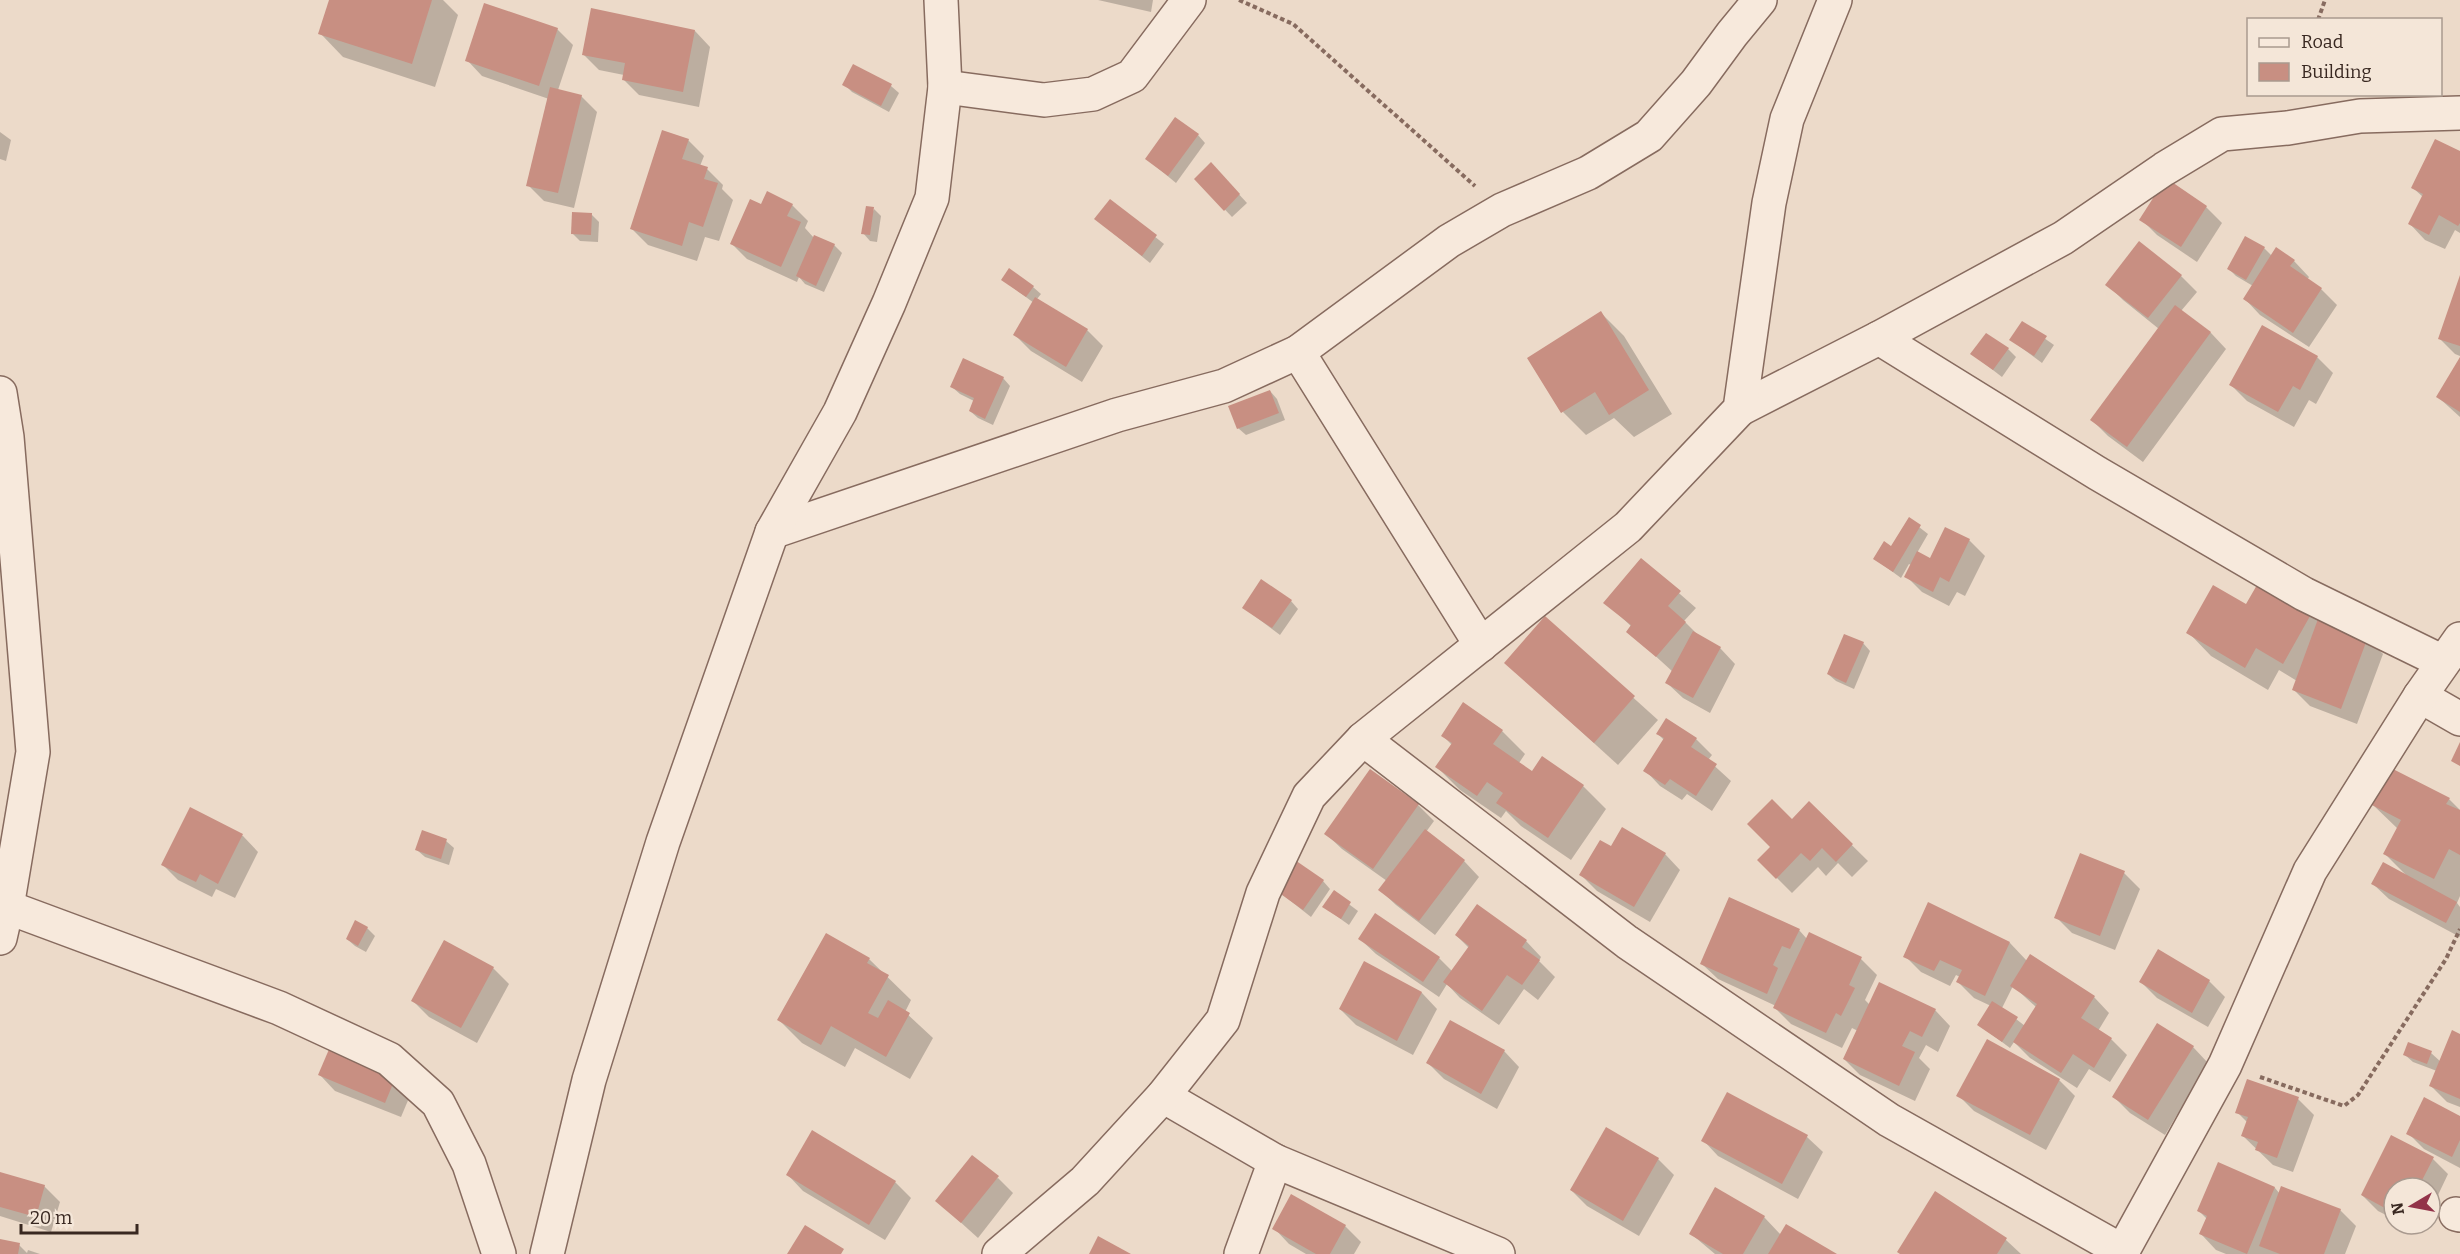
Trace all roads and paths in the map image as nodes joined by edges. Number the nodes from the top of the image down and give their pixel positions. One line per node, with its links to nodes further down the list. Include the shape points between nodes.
1 (941, 0): 8 (street)
2 (1189, 0): 8 (street, via 1132,76 1093,94 1044,100)
3 (1239, 0): 10 (path, via 1293,24)
4 (1760, 0): 10 (street, via 1649,136 1588,173)
5 (1835, 0): 14 (street, via 1787,119 1769,202)
6 (2325, 0): 7 (path)
7 (2319, 18)
8 (945, 87): 15 (street, via 932,198 840,412)
9 (2460, 113): 11 (street, via 2360,116 2222,134 2063,238)
10 (1502, 210): 12 (street, via 1402,273)
11 (1879, 338): 14 (street); 17 (street, via 2097,473 2304,594)
12 (1298, 352): 15 (street, via 1224,386 1117,416); 16 (street)
13 (0, 393): 18 (street, via 8,437)
14 (1740, 409): 16 (street, via 1628,527)
15 (772, 532): 29 (street, via 659,853 589,1080)
16 (1481, 645): 21 (street)
17 (2451, 651): 19 (street)
18 (13, 652): 22 (street, via 33,752)
19 (2420, 696): 20 (street); 24 (street, via 2310,871)
20 (2460, 719)
21 (1364, 739): 25 (street, via 1309,796 1263,893 1223,1020); 27 (street, via 1627,942 1889,1120)
22 (4, 922): 28 (street, via 279,1008 389,1059 438,1104 469,1164)
23 (2460, 929): 24 (path, via 2446,959 2358,1095 2344,1106)
24 (2225, 1065): 27 (street)
25 (1163, 1095): 26 (street); 30 (street, via 1085,1181)
26 (1275, 1161): 31 (street); 32 (street)
27 (2121, 1253)
28 (499, 1254)
29 (547, 1254)
30 (999, 1254)
31 (1241, 1254)
32 (1498, 1254)

